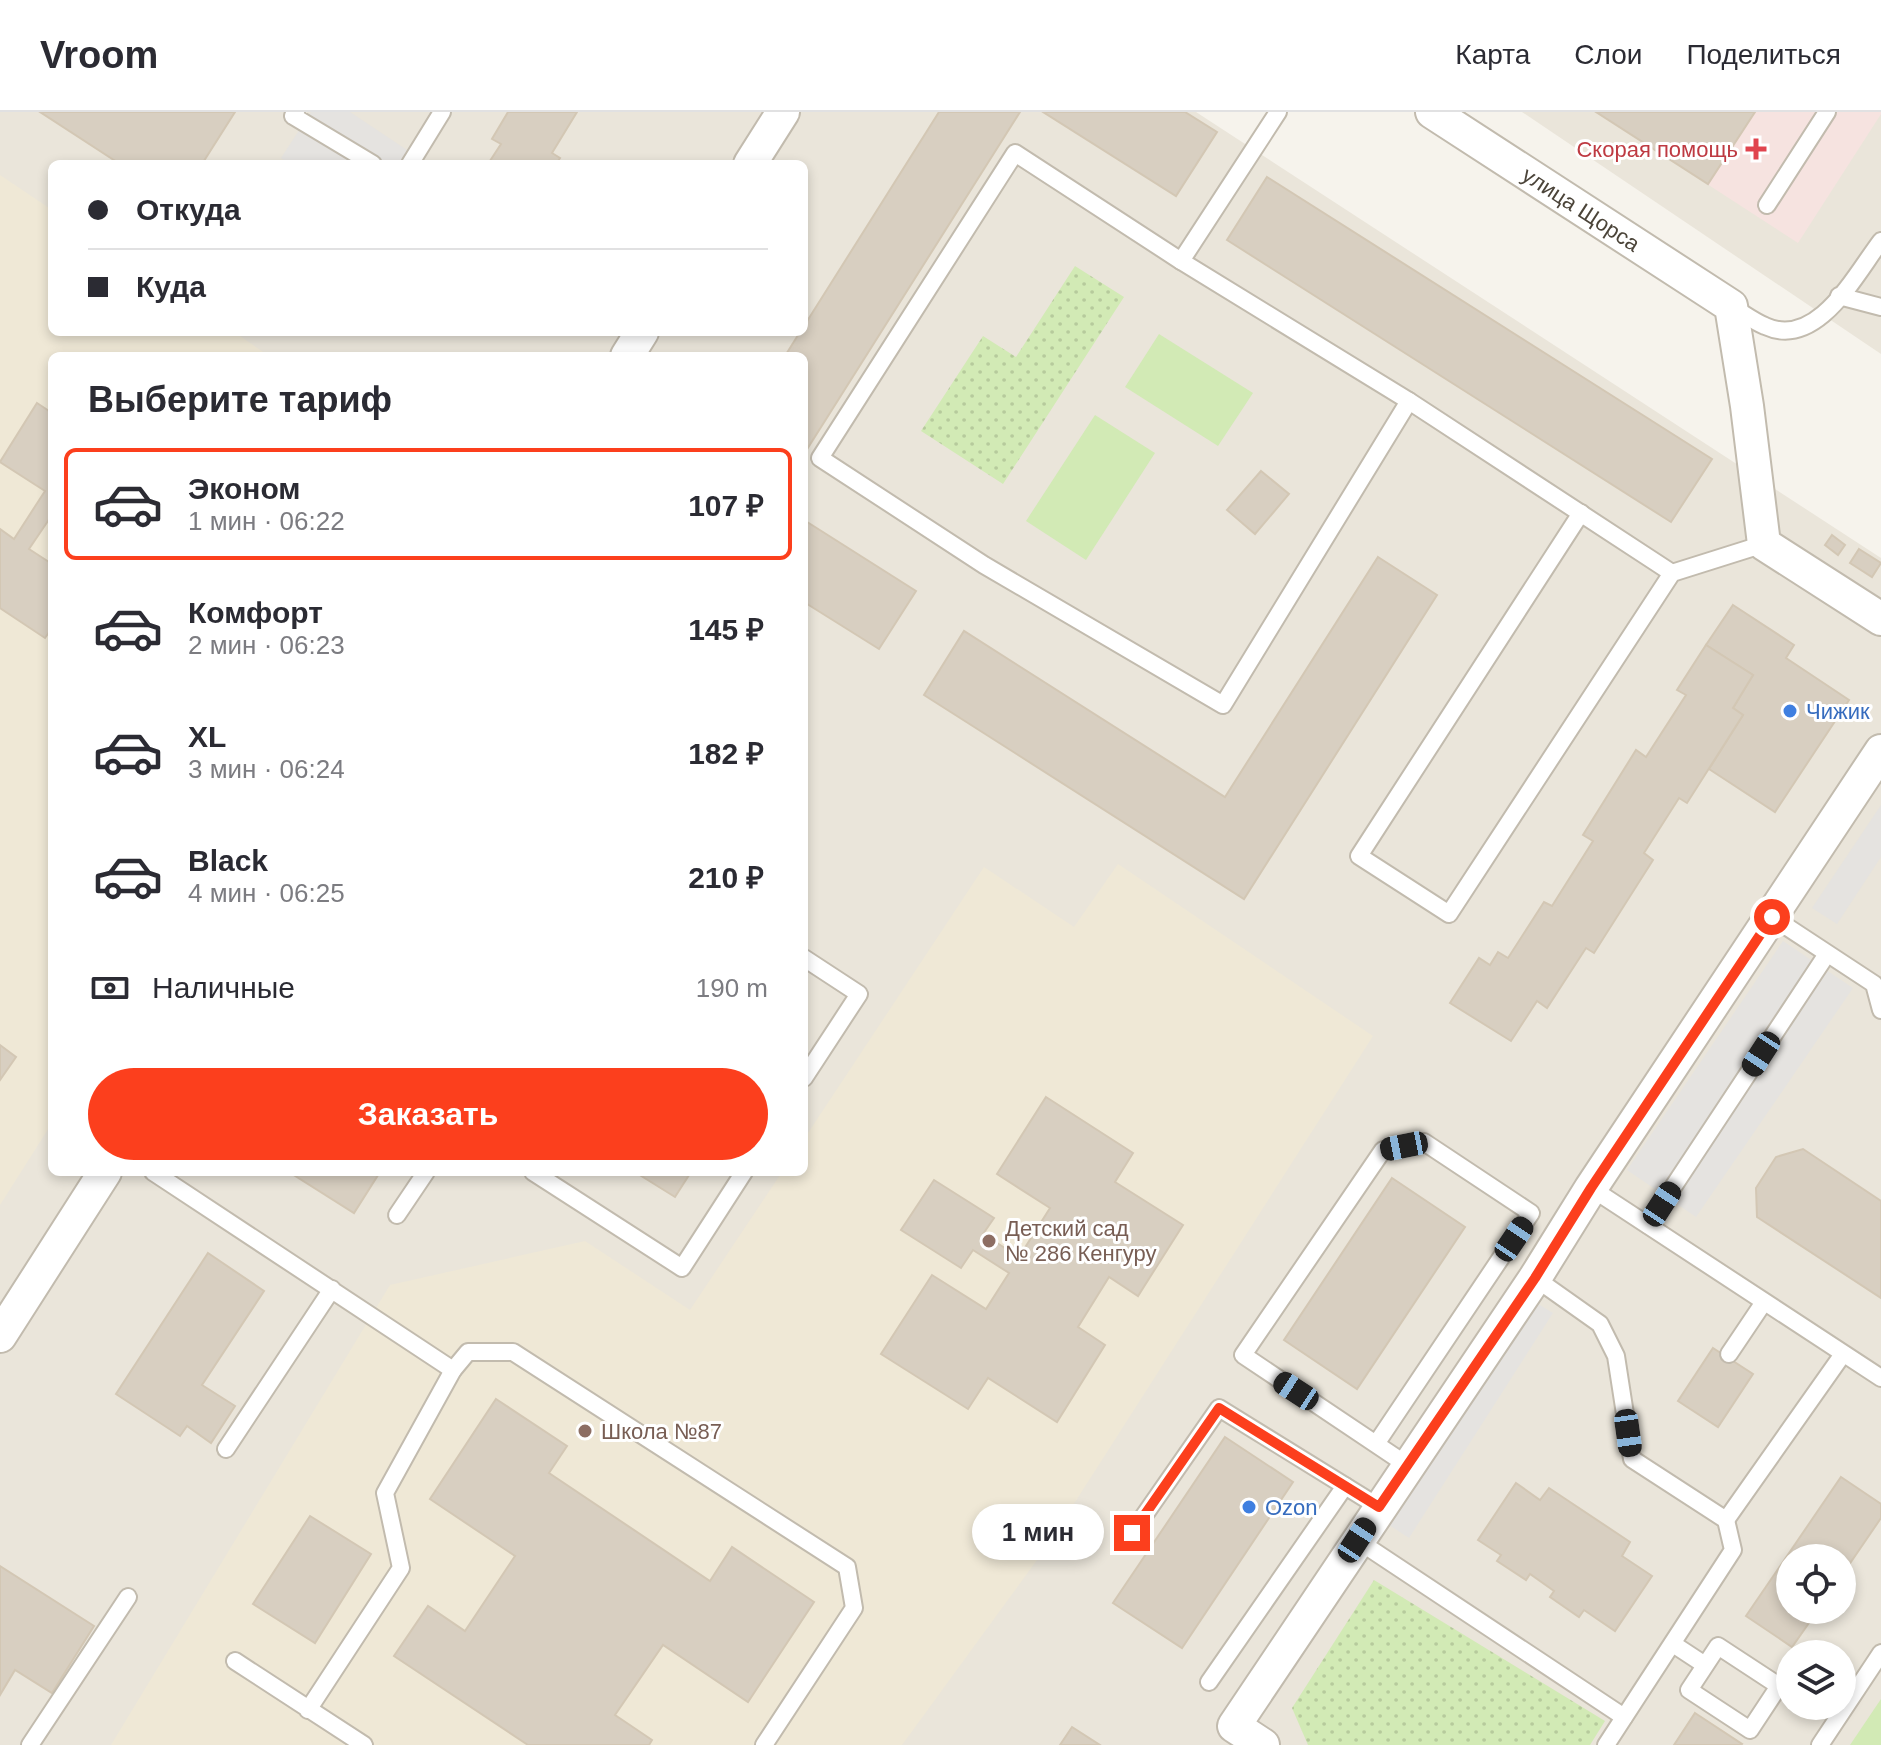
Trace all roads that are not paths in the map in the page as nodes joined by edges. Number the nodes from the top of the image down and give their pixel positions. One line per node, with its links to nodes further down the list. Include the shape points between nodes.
1 (296, 112): 7 (lane, via 293,116)
2 (442, 112): 8 (lane)
3 (783, 112): 9 (street)
4 (1278, 112): 12 (lane)
5 (1432, 112): 14 (street, улица Щорса)
6 (1827, 112): 10 (lane)
7 (366, 160)
8 (412, 160)
9 (753, 160)
10 (1767, 205)
11 (1881, 241): 13 (lane)
12 (1181, 261): 16 (lane); 16 (lane, via 1015,153 820,458 984,565 1223,705)
13 (1839, 296): 14 (lane, via 1820,319 1787,330 1767,327); 15 (lane)
14 (1731, 306): 18 (street)
15 (1881, 307)
16 (1409, 401): 17 (lane)
17 (1581, 513): 19 (lane); 19 (lane, via 1359,856 1449,914)
18 (1764, 544): 19 (lane); 20 (street)
19 (1672, 573)
20 (1881, 619)
21 (1881, 751): 22 (street)
22 (1772, 917): 23 (lane); 33 (street)
23 (1827, 954): 25 (lane); 35 (lane)
24 (808, 961): 27 (lane, via 859,994)
25 (1877, 984): 26 (lane)
26 (1881, 1010)
27 (808, 1072)
28 (102, 1176): 39 (street)
29 (159, 1176): 37 (lane)
30 (423, 1176): 34 (lane)
31 (539, 1176): 32 (lane, via 682,1268)
32 (741, 1176)
33 (1591, 1188): 35 (lane); 36 (street)
34 (397, 1215)
35 (1648, 1225): 38 (lane)
36 (1535, 1278): 46 (street); 49 (lane, via 1600,1324 1616,1356 1632,1459)
37 (332, 1289): 42 (lane); 45 (lane)
38 (1764, 1302): 40 (lane); 41 (lane)
39 (0, 1336)
40 (1729, 1354)
41 (1843, 1354): 43 (lane); 49 (lane)
42 (453, 1370): 58 (lane, via 385,1493 401,1568); 62 (lane, via 468,1352 513,1352 847,1567 854,1608)
43 (1881, 1378)
44 (1376, 1444): 44 (lane, via 1243,1355 1383,1150 1424,1142 1531,1213); 46 (lane)
45 (226, 1449)
46 (1407, 1465): 48 (street)
47 (1345, 1486): 48 (lane); 50 (lane, via 1219,1408); 57 (lane)
48 (1379, 1507): 51 (street)
49 (1726, 1520): 53 (lane, via 1733,1550)
50 (1132, 1533)
51 (1357, 1540): 59 (lane); 63 (street, via 1231,1731)
52 (128, 1597): 60 (lane)
53 (1673, 1644): 56 (lane); 59 (lane)
54 (1881, 1653): 65 (lane)
55 (235, 1661): 58 (lane)
56 (1705, 1665): 56 (lane, via 1689,1690 1750,1730 1779,1686 1718,1646)
57 (1209, 1682)
58 (308, 1710): 61 (lane)
59 (1624, 1717): 64 (lane)
60 (30, 1745)
61 (364, 1745)
62 (764, 1745)
63 (1263, 1745)
64 (1606, 1745)
65 (1820, 1745)

